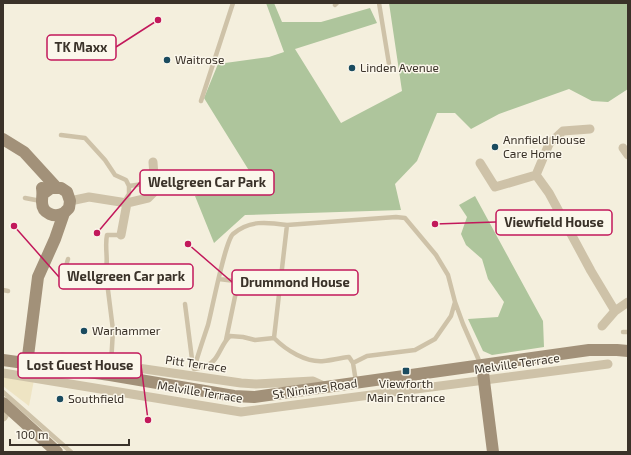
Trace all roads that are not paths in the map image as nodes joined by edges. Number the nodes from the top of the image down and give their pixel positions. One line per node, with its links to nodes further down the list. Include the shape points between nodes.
1 (233, 3): 4 (lane)
2 (380, 3): 3 (lane)
3 (388, 64)
4 (201, 101)
5 (590, 129): 11 (street, via 563,131 549,144)
6 (61, 135): 13 (lane, via 85,138 115,175 126,180)
7 (3, 139): 10 (street, via 24,152)
8 (153, 162): 18 (street, via 155,191 148,198)
9 (480, 163): 11 (street, via 495,187)
10 (40, 169): 14 (street); 16 (street)
11 (536, 175): 30 (street, via 549,193)
12 (143, 184): 13 (lane)
13 (129, 186): 18 (lane)
14 (56, 187): 16 (street, via 51,188); 17 (street, via 67,192)
15 (25, 198): 16 (lane)
16 (42, 198): 20 (street, via 42,206)
17 (70, 201): 18 (street, via 89,197); 19 (street, via 69,208)
18 (125, 202): 22 (street)
19 (64, 213): 20 (street); 23 (street)
20 (50, 215): 23 (street)
21 (287, 225): 25 (lane, via 267,222 252,223 241,228 231,236); 27 (lane, via 405,218 436,255 448,275); 32 (lane)
22 (121, 235): 24 (lane, via 108,235 105,249 107,266 104,276 93,287 74,287 65,284 64,273)
23 (55, 239): 38 (street, via 38,277)
24 (68, 259)
25 (219, 279): 33 (lane, via 235,281 237,286); 42 (lane)
26 (108, 290): 41 (lane, via 113,330)
27 (455, 302): 37 (lane, via 451,316 435,339 415,350 367,356); 40 (lane)
28 (628, 302): 30 (street)
29 (185, 304): 42 (lane)
30 (615, 311): 31 (street)
31 (602, 326)
32 (274, 338): 33 (lane, via 255,340 230,336); 37 (lane, via 284,348 310,359 322,361 349,357)
33 (226, 340): 42 (lane, via 218,356 207,366)
34 (628, 351): 40 (street, St Ninians Road, via 589,350)
35 (62, 357): 41 (street)
36 (3, 360): 38 (street, St Ninians Road)
37 (353, 363): 45 (lane)
38 (28, 364): 41 (street, St Ninians Road)
39 (608, 364): 44 (street, Melville Terrace)
40 (482, 365): 44 (street); 45 (street, St Ninians Road)
41 (111, 369): 45 (street, St Ninians Road, via 234,396 254,397)
42 (194, 369)
43 (3, 373): 44 (street, Melville Terrace, via 241,412)
44 (484, 381): 50 (street)
45 (357, 383)
46 (3, 392): 49 (lane)
47 (5, 410): 48 (street)
48 (57, 452)
49 (71, 452)
50 (493, 452)

